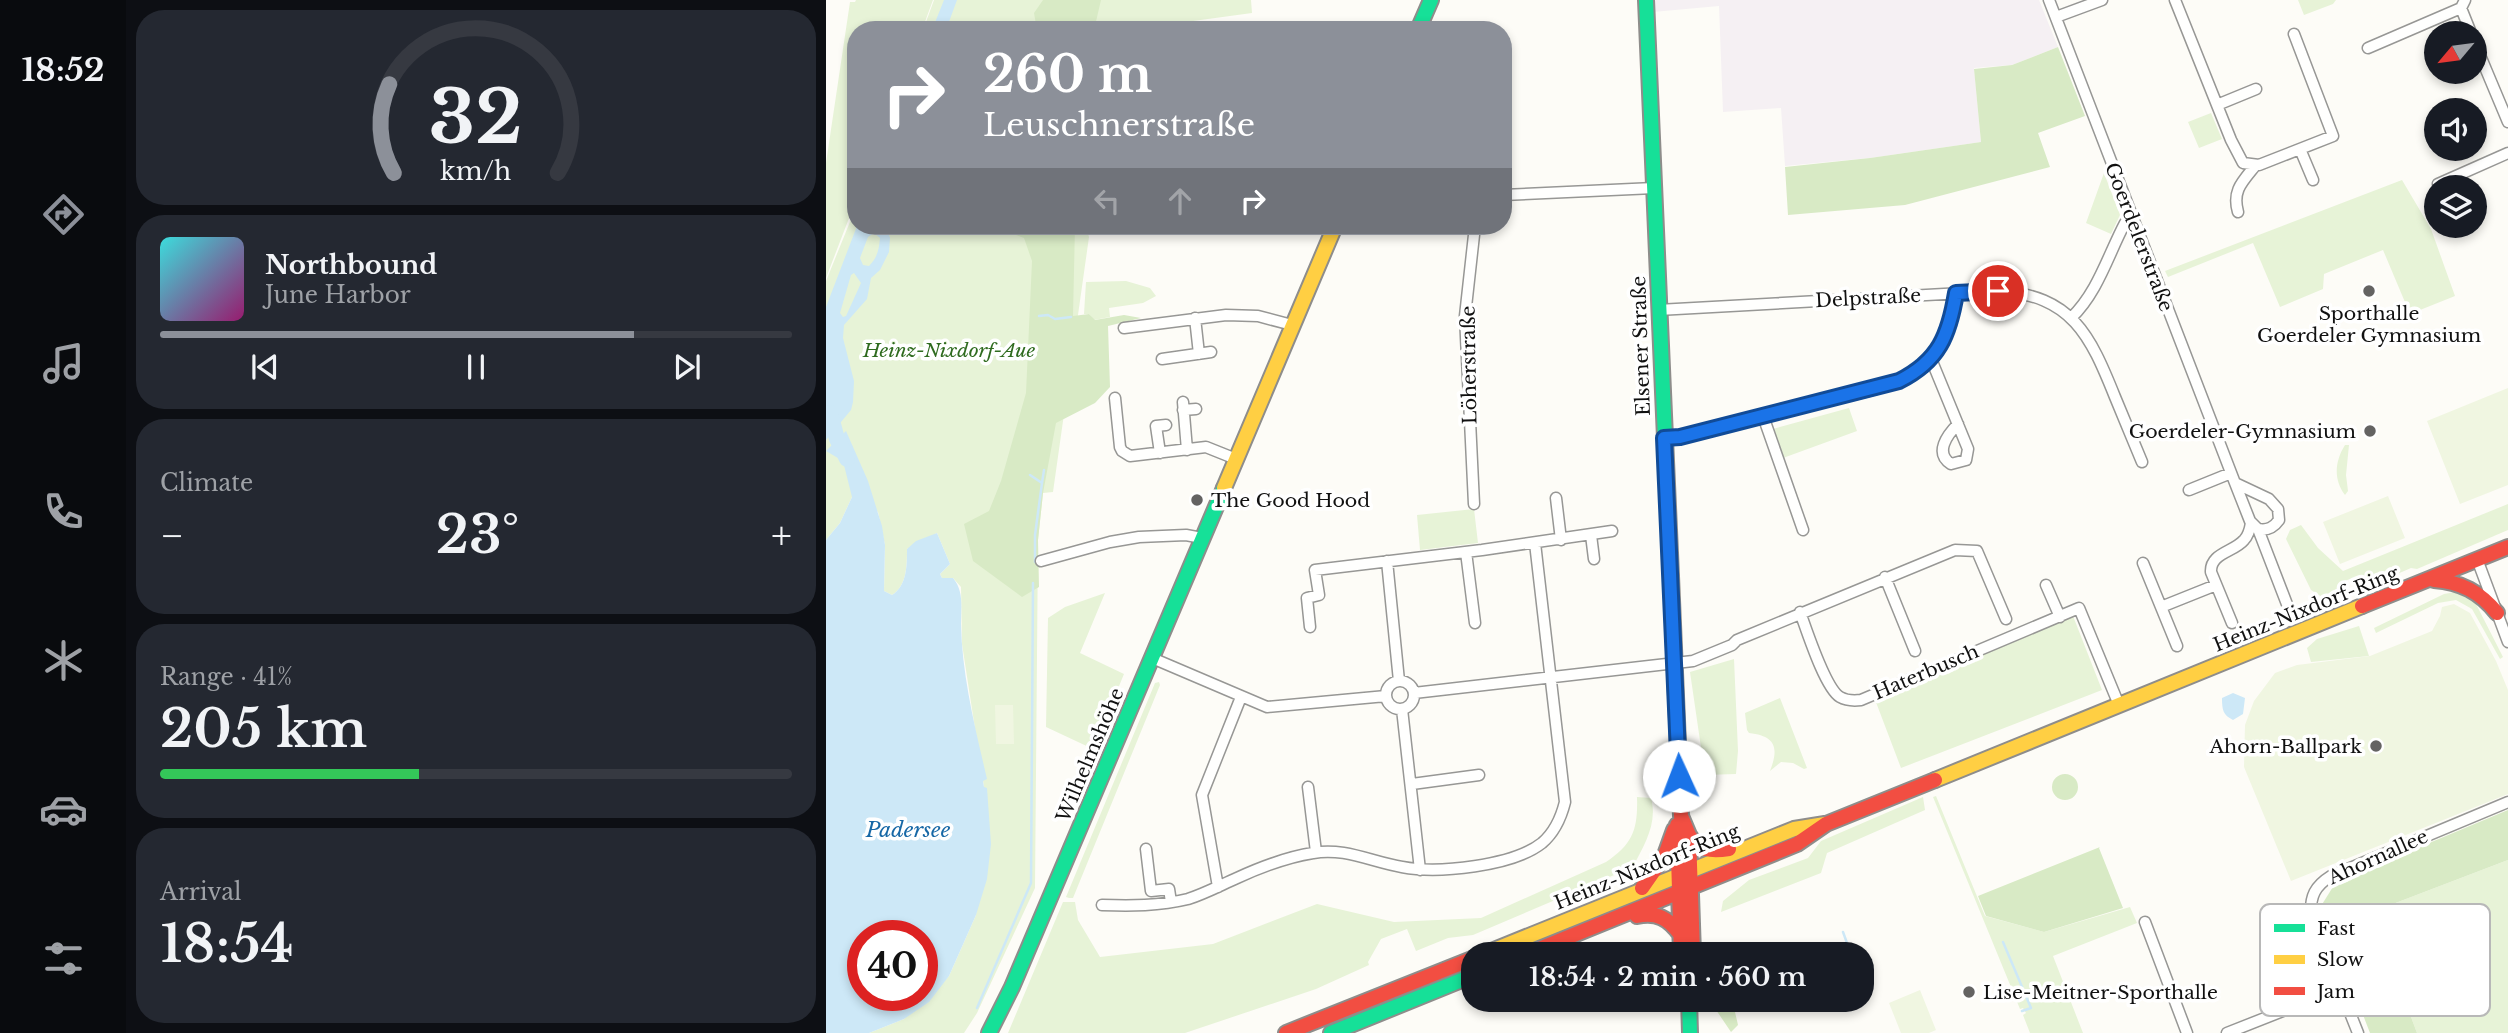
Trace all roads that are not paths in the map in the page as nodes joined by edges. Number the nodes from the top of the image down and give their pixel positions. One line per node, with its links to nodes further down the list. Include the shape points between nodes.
1 (1431, 0): 8 (main road)
2 (1646, 0): 21 (main road, Elsener Straße)
3 (2049, 0): 7 (street, Goerdelerstraße)
4 (2102, 0): 7 (street)
5 (2175, 0): 14 (street)
6 (2463, 4): 9 (street); 11 (street)
7 (2056, 18): 24 (street, Goerdelerstraße)
8 (1422, 21)
9 (2468, 21)
10 (2294, 34): 16 (street, via 2333,136)
11 (2368, 48)
12 (2487, 72): 15 (street)
13 (2256, 89): 14 (street)
14 (2217, 105): 18 (street, via 2238,156)
15 (2508, 122)
16 (2300, 149): 18 (street); 20 (street)
17 (2508, 153): 19 (street)
18 (2255, 166): 23 (street, via 2237,188)
19 (2458, 175)
20 (2313, 180)
21 (1654, 188): 22 (street); 28 (main road, Elsener Straße)
22 (1512, 195)
23 (2238, 212)
24 (2133, 219): 30 (street, via 2125,223 2096,285); 47 (street, Goerdelerstraße)
25 (1331, 235): 31 (main road, Wilhelmshöhe)
26 (1474, 235): 50 (street, Löherstraße, via 1465,316)
27 (1956, 293): 28 (street, Delpstraße); 30 (street, Delpstraße, via 2016,292 2044,299); 36 (street, via 1951,322)
28 (1658, 310): 42 (main road, Elsener Straße)
29 (1195, 318): 31 (street, via 1258,316); 32 (street); 34 (street)
30 (2071, 318): 46 (street, Delpstraße, via 2094,347)
31 (1292, 325): 45 (main road, Wilhelmshöhe)
32 (1124, 328)
33 (1212, 352): 34 (street)
34 (1199, 354): 35 (street)
35 (1162, 359)
36 (1931, 359): 39 (street, via 1899,381); 40 (street)
37 (1115, 398): 44 (street, via 1122,451 1130,456)
38 (1196, 409): 43 (street, via 1183,406)
39 (1763, 416): 42 (street); 52 (street)
40 (1958, 424)
41 (1166, 425): 44 (street, via 1156,426)
42 (1664, 438): 82 (main road, Elsener Straße)
43 (1186, 450): 44 (street); 45 (street, via 1206,447)
44 (1160, 453)
45 (1236, 459): 55 (main road, Wilhelmshöhe)
46 (2141, 462)
47 (2233, 478): 48 (street); 51 (street, Goerdelerstraße); 51 (street, via 2278,509 2280,520 2275,526 2265,530)
48 (2189, 490)
49 (1556, 498): 56 (street)
50 (1474, 504)
51 (2255, 526): 68 (street, via 2244,540 2212,562); 71 (street, Goerdelerstraße)
52 (1803, 530)
53 (1612, 531): 54 (street)
54 (1591, 535): 56 (street); 60 (street)
55 (1202, 538): 62 (street, via 1139,537); 81 (main road, Wilhelmshöhe)
56 (1561, 540): 57 (street)
57 (1535, 543): 59 (street); 83 (street)
58 (2508, 547): 61 (main road, Heinz-Nixdorf-Ring)
59 (1466, 552): 63 (street); 75 (street)
60 (1594, 559)
61 (2477, 559): 66 (main road, Heinz-Nixdorf-Ring); 72 (street)
62 (1041, 561)
63 (1387, 561): 77 (street, via 1315,570 1319,594 1307,598); 84 (street)
64 (2143, 563): 69 (street)
65 (1885, 577): 70 (street); 74 (street, via 1955,550 1977,551); 80 (street, Haterbusch)
66 (2429, 580): 72 (main road, via 2452,581 2475,590); 88 (main road, Heinz-Nixdorf-Ring)
67 (2046, 584): 73 (street)
68 (2216, 585): 69 (street); 76 (street)
69 (2161, 607): 79 (street)
70 (1800, 612): 73 (street, Haterbusch, via 1830,688 1851,701); 82 (street, via 1693,661)
71 (2290, 612)
72 (2497, 613): 78 (street)
73 (2060, 617): 88 (street, via 2079,608)
74 (2006, 620)
75 (1475, 623)
76 (2232, 623)
77 (1310, 627)
78 (2508, 642)
79 (2177, 646)
80 (1915, 650)
81 (1152, 659): 87 (street); 117 (main road, Wilhelmshöhe)
82 (1673, 663): 83 (street); 94 (main road, Elsener Straße)
83 (1550, 676): 85 (street); 100 (street, via 1564,802 1554,829 1542,843 1504,859 1453,870)
84 (1399, 681): 85 (street, via 1407,682); 86 (street, via 1391,684)
85 (1414, 693): 89 (street, via 1413,702)
86 (1386, 696): 87 (street, via 1282,707 1267,707); 89 (street, via 1393,707)
87 (1241, 697): 102 (street, via 1202,795)
88 (2119, 705): 95 (main road, Heinz-Nixdorf-Ring)
89 (1402, 709): 91 (street)
90 (1479, 775): 91 (street)
91 (1412, 784): 100 (street)
92 (1308, 787): 99 (street)
93 (2508, 802): 106 (street, Ahornallee, via 2331,876 2315,889)
94 (1679, 821): 96 (main road, Elsener Straße); 101 (main road, Elsener Straße); 104 (main road, via 1659,865)
95 (1826, 824): 97 (main road, Heinz-Nixdorf-Ring, via 1794,829); 103 (main road, Heinz-Nixdorf-Ring, via 1801,842)
96 (1689, 835): 97 (main road, via 1694,844 1710,852); 101 (main road, Elsener Straße)
97 (1747, 848): 101 (main road, Heinz-Nixdorf-Ring)
98 (1146, 849): 105 (street, via 1151,891 1169,889)
99 (1316, 852): 100 (street, via 1352,854); 102 (street, via 1277,862)
100 (1420, 870)
101 (1684, 873): 103 (main road, Elsener Straße); 104 (main road, Heinz-Nixdorf-Ring)
102 (1218, 887): 105 (street)
103 (1684, 890): 108 (main road, Heinz-Nixdorf-Ring); 110 (main road); 114 (main road)
104 (1638, 891): 111 (main road, Heinz-Nixdorf-Ring)
105 (1171, 902): 107 (street)
106 (2311, 904)
107 (1102, 905)
108 (1618, 917): 110 (main road, via 1661,915); 112 (main road, Heinz-Nixdorf-Ring)
109 (2145, 922): 127 (street)
110 (1679, 934): 113 (main road)
111 (1513, 942)
112 (1557, 942)
113 (1680, 942)
114 (1691, 942)
115 (1461, 964): 121 (main road)
116 (1461, 980): 125 (main road)
117 (1012, 987): 122 (main road, Wilhelmshöhe); 123 (main road, Wilhelmshöhe)
118 (1689, 1012): 126 (main road)
119 (2270, 1016): 128 (street)
120 (2352, 1016): 129 (street, Ahornallee)
121 (1313, 1028): 124 (main road); 125 (main road)
122 (989, 1033)
123 (997, 1033)
124 (1286, 1033)
125 (1328, 1033)
126 (1690, 1033)
127 (2187, 1033)
128 (2227, 1033)
129 (2358, 1033)

